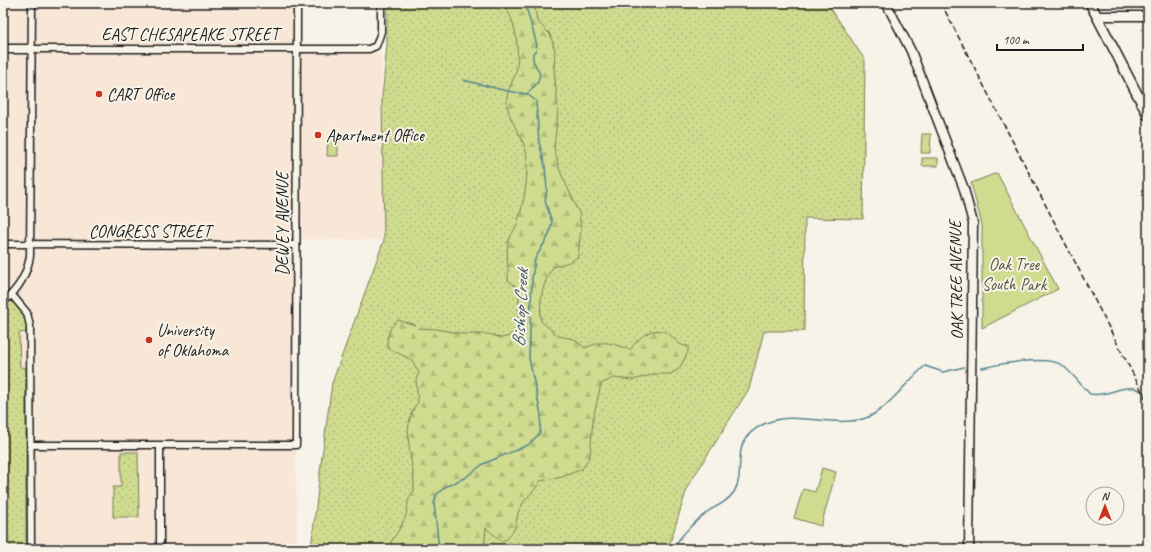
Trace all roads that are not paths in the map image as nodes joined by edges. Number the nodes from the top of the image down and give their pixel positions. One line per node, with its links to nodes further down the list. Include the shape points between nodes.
1 (32, 3): 9 (street)
2 (297, 3): 10 (street, DEWEY AVENUE)
3 (381, 3): 10 (street, EAST CHESAPEAKE STREET, via 381,32 376,46 369,49)
4 (886, 3): 21 (street, OAK TREE AVENUE, via 911,51 964,189 972,223)
5 (1090, 3): 6 (main road)
6 (1097, 16): 7 (street); 11 (main road)
7 (1148, 16)
8 (3, 49): 9 (street, EAST CHESAPEAKE STREET)
9 (31, 49): 10 (street, EAST CHESAPEAKE STREET); 13 (street)
10 (297, 49): 14 (street, DEWEY AVENUE)
11 (1148, 115)
12 (3, 244): 13 (street, CONGRESS STREET)
13 (31, 244): 14 (street, CONGRESS STREET); 15 (street, via 28,267)
14 (296, 245): 18 (street, DEWEY AVENUE, via 296,445)
15 (12, 295): 16 (street); 17 (street, via 27,313 30,326)
16 (3, 302)
17 (31, 445): 18 (street); 19 (street)
18 (160, 445): 20 (street)
19 (30, 549)
20 (160, 549)
21 (969, 549)

